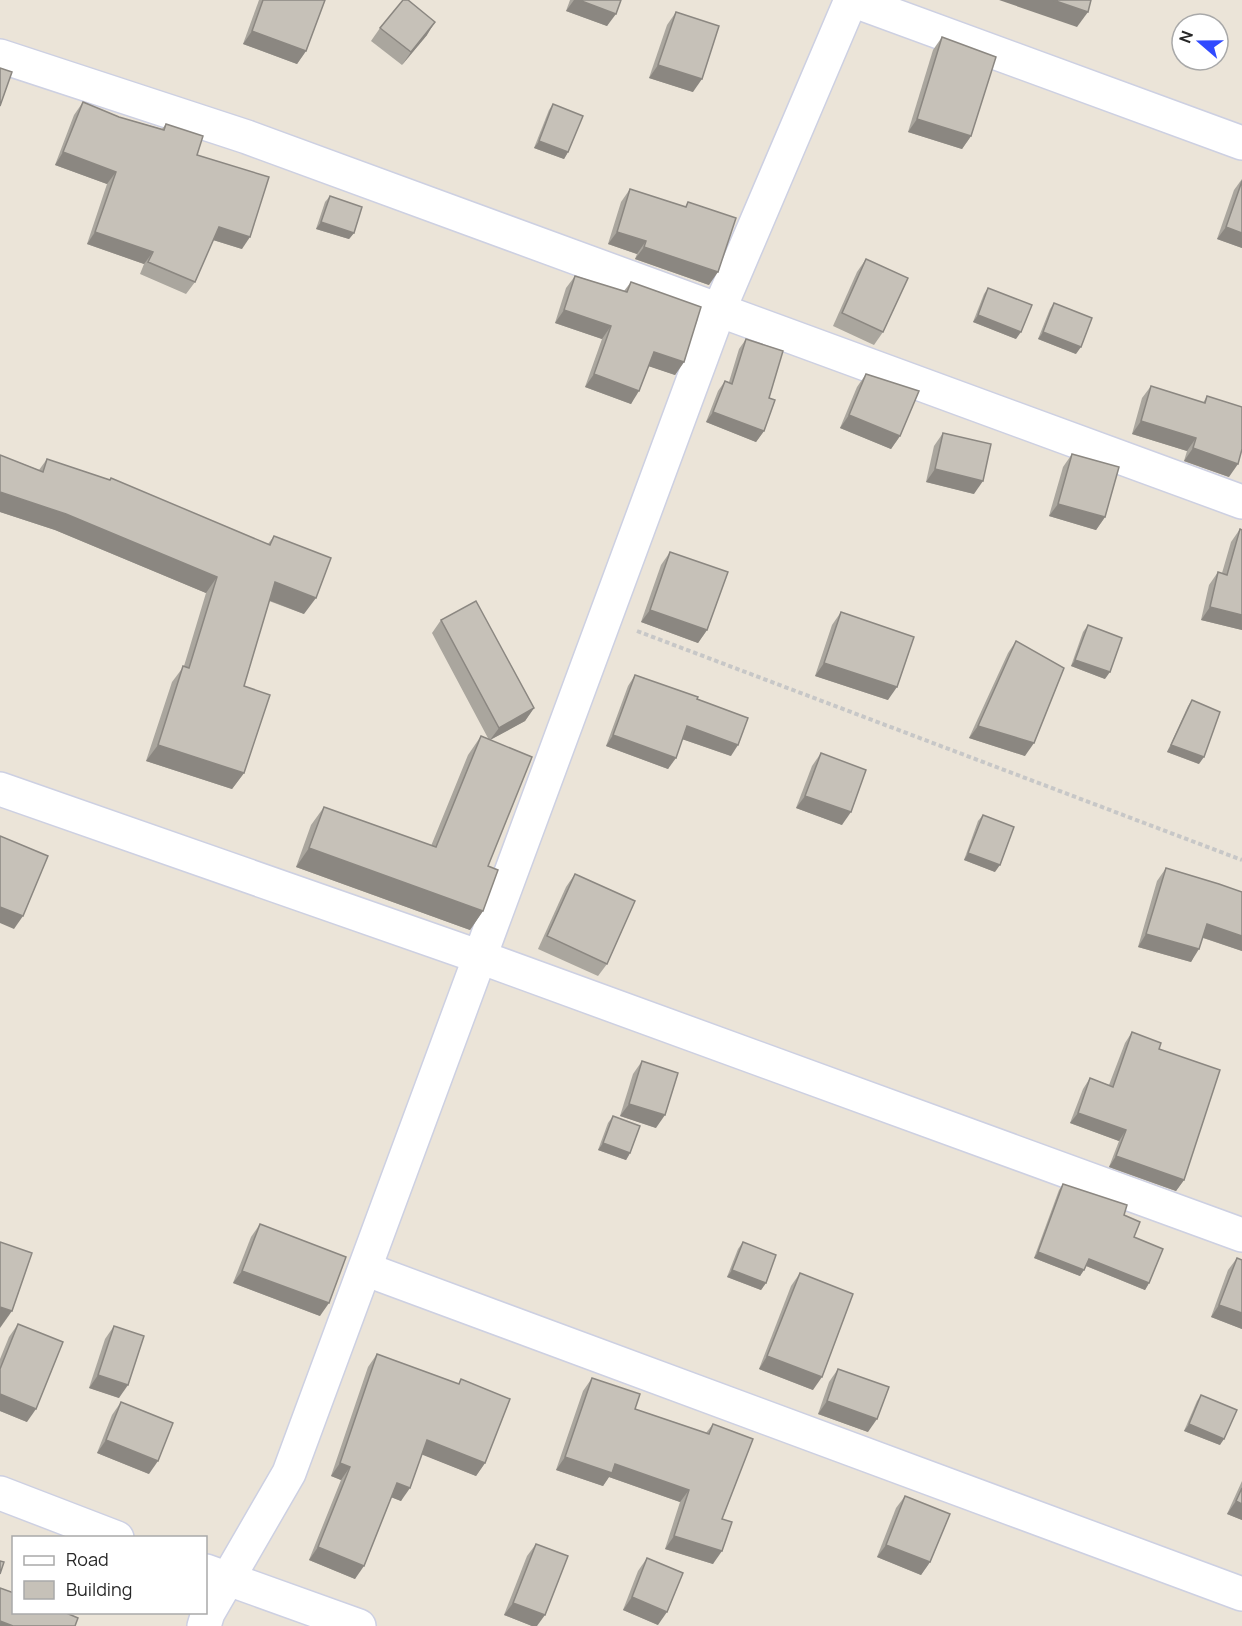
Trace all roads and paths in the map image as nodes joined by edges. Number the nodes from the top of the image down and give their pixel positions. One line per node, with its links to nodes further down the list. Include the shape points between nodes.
1 (851, 0): 3 (street); 4 (street)
2 (0, 56): 4 (street, via 247,137)
3 (1242, 143)
4 (719, 310): 5 (street); 6 (street)
5 (1242, 502)
6 (605, 619): 8 (path); 9 (street)
7 (0, 789): 9 (street)
8 (1242, 860)
9 (480, 957): 10 (street); 11 (street)
10 (1242, 1235)
11 (365, 1269): 14 (street, via 289,1473); 15 (street)
12 (0, 1492): 13 (street)
13 (112, 1536)
14 (216, 1575): 16 (street); 17 (street)
15 (1242, 1594)
16 (204, 1626)
17 (359, 1626)

